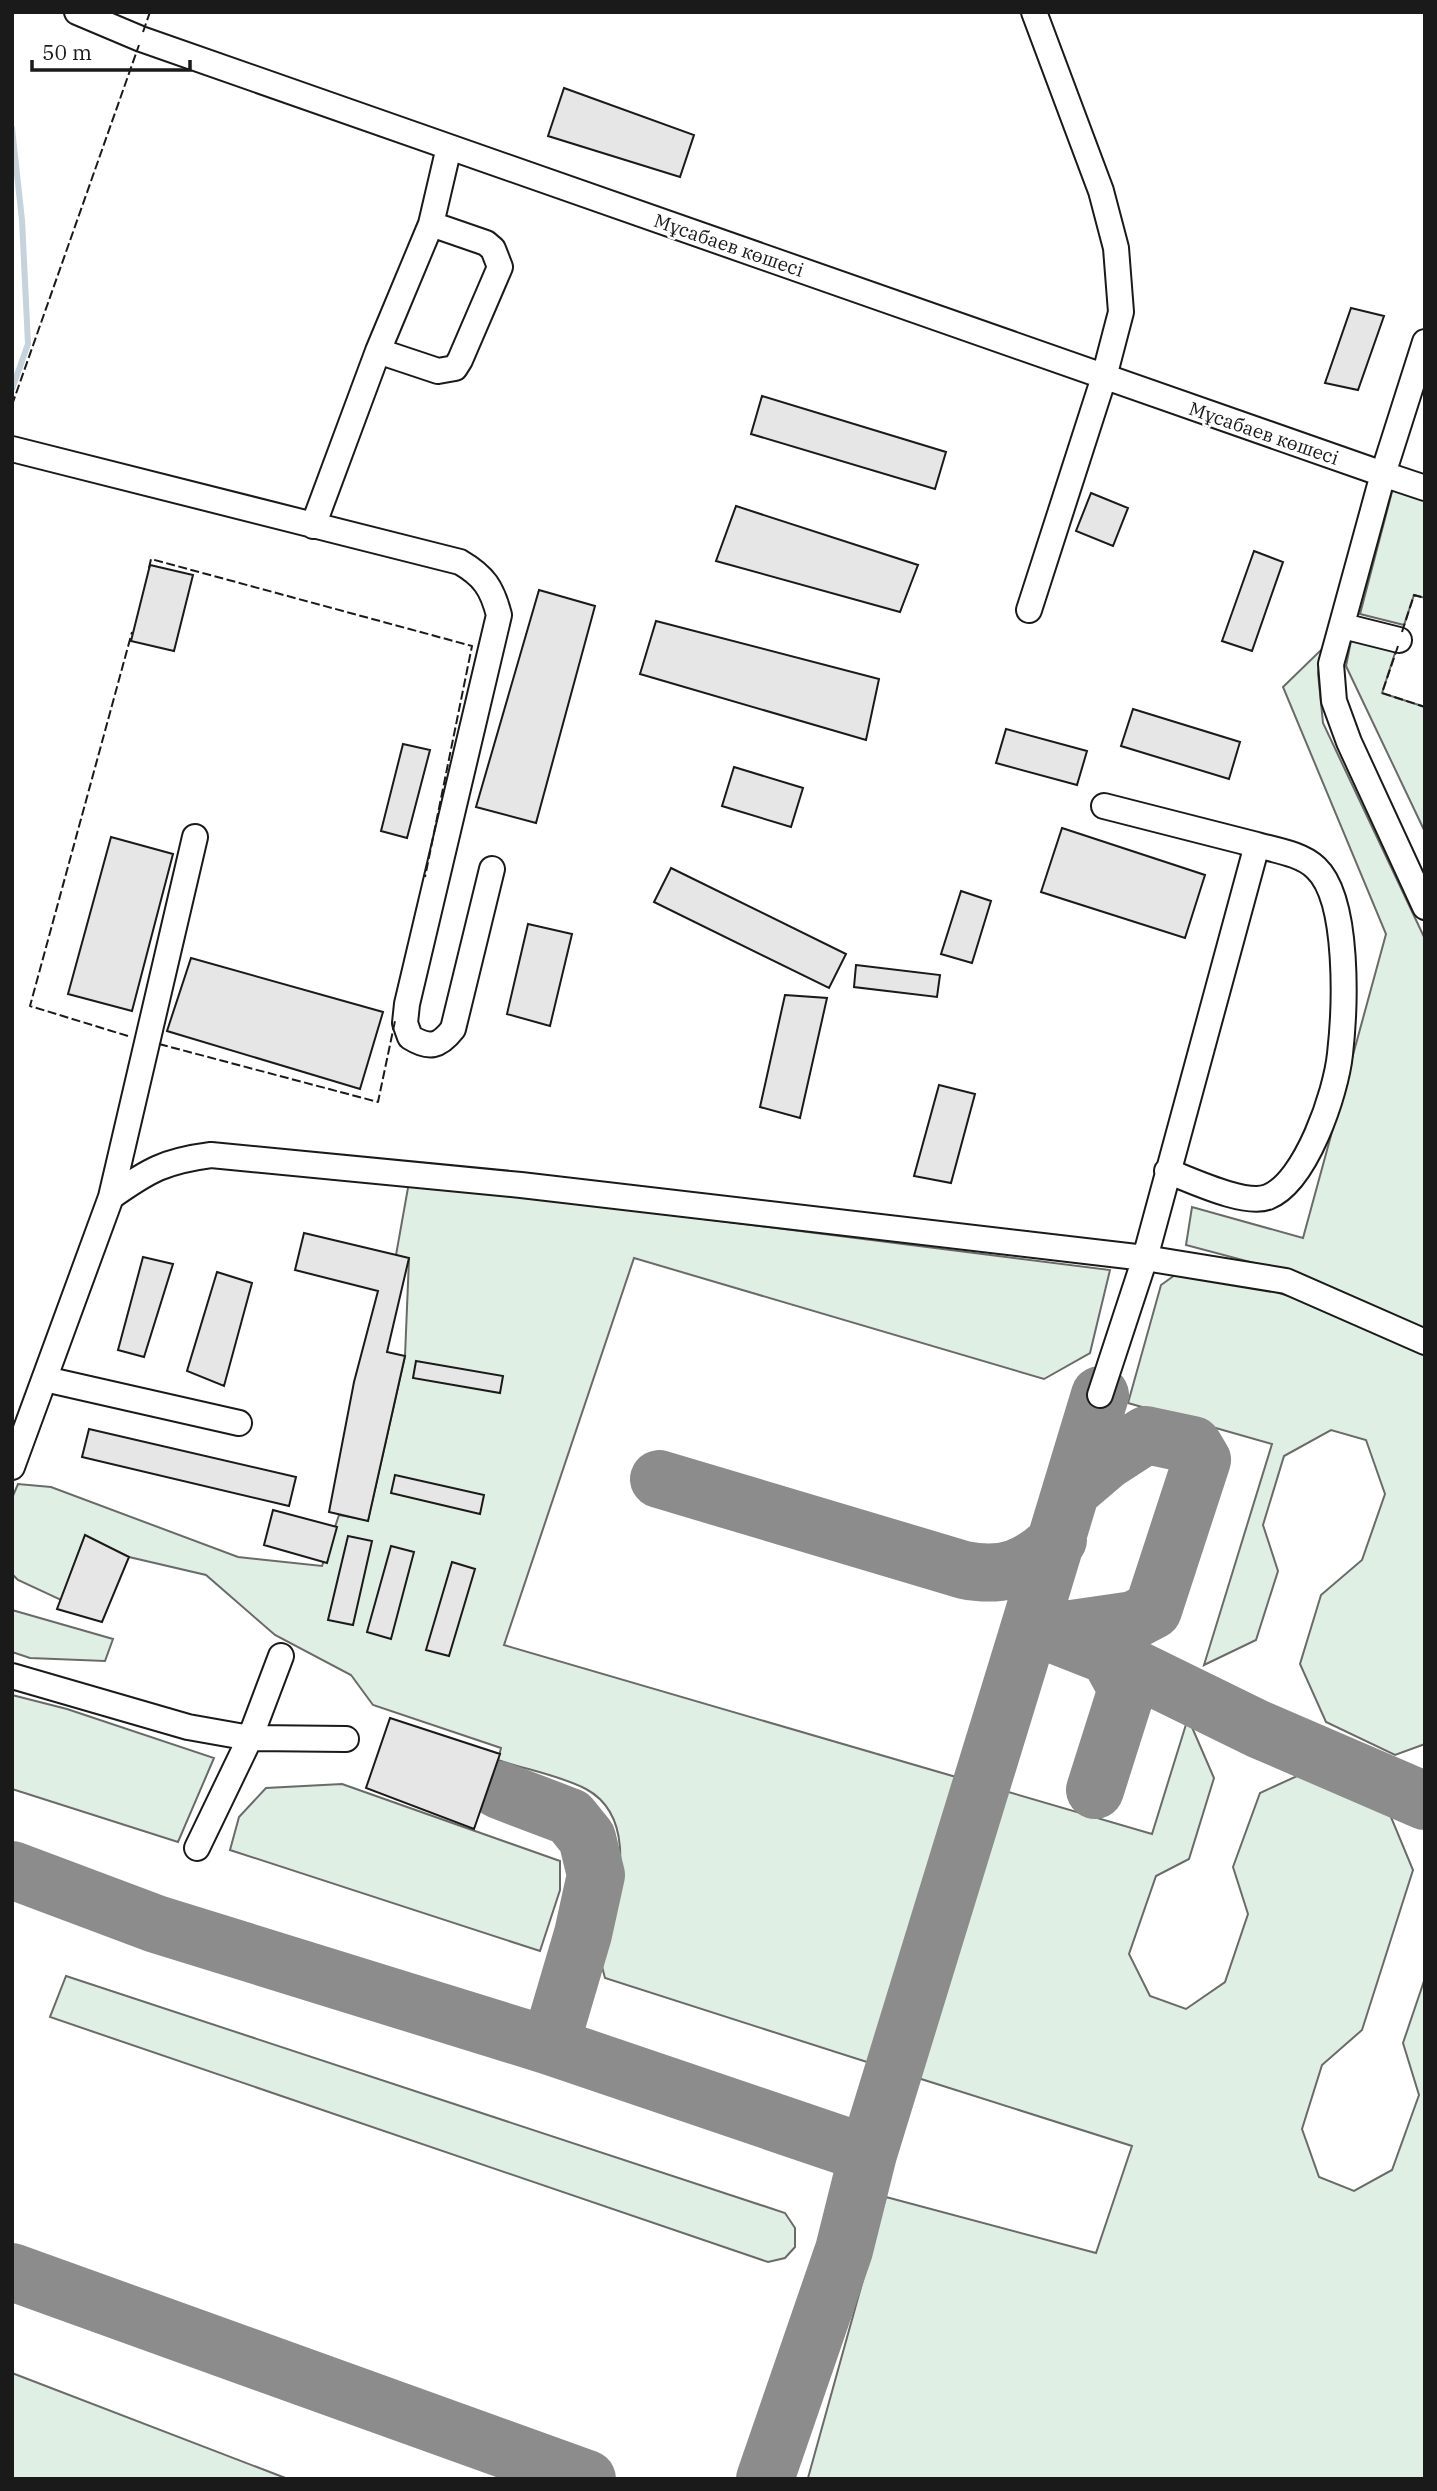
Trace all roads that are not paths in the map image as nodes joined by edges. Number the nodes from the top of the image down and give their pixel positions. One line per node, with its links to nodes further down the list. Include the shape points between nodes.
1 (77, 12): 3 (street, Мұсабаев көшесі, via 141,39)
2 (1034, 12): 7 (street, via 1101,191 1116,248 1121,313)
3 (449, 147): 4 (street); 7 (street, Мұсабаев көшесі)
4 (431, 224): 6 (street); 6 (street, via 486,243 497,255 500,267 480,317 460,360 449,371 438,372)
5 (1425, 342): 9 (street)
6 (378, 351): 11 (street)
7 (1104, 377): 9 (street, Мұсабаев көшесі); 12 (street)
8 (12, 449): 11 (street)
9 (1383, 474): 10 (street, Мұсабаев көшесі); 13 (street)
10 (1425, 488)
11 (313, 526): 18 (street, via 460,562 480,574 493,592 499,615 407,1004 405,1024 410,1037 423,1045 443,1042 453,1029)
12 (1029, 610)
13 (1342, 626): 14 (street); 19 (street, via 1331,664 1334,701)
14 (1399, 640)
15 (1104, 806): 17 (street)
16 (195, 837): 21 (street)
17 (1256, 845): 20 (street); 20 (street, via 1315,867 1329,887 1337,916 1342,972 1340,1056 1326,1109 1300,1169 1269,1197 1252,1200)
18 (492, 869)
19 (1425, 907)
20 (1167, 1171): 22 (street)
21 (111, 1196): 22 (street, via 147,1171 176,1160 211,1155); 24 (street)
22 (1145, 1258): 23 (street, via 1286,1281); 25 (street)
23 (1425, 1342)
24 (44, 1379): 26 (street); 27 (street)
25 (1100, 1395)
26 (239, 1423)
27 (12, 1467)
28 (281, 1656): 30 (street)
29 (12, 1676): 30 (street, via 188,1727)
30 (250, 1738): 31 (street); 32 (street)
31 (346, 1739)
32 (197, 1848)

